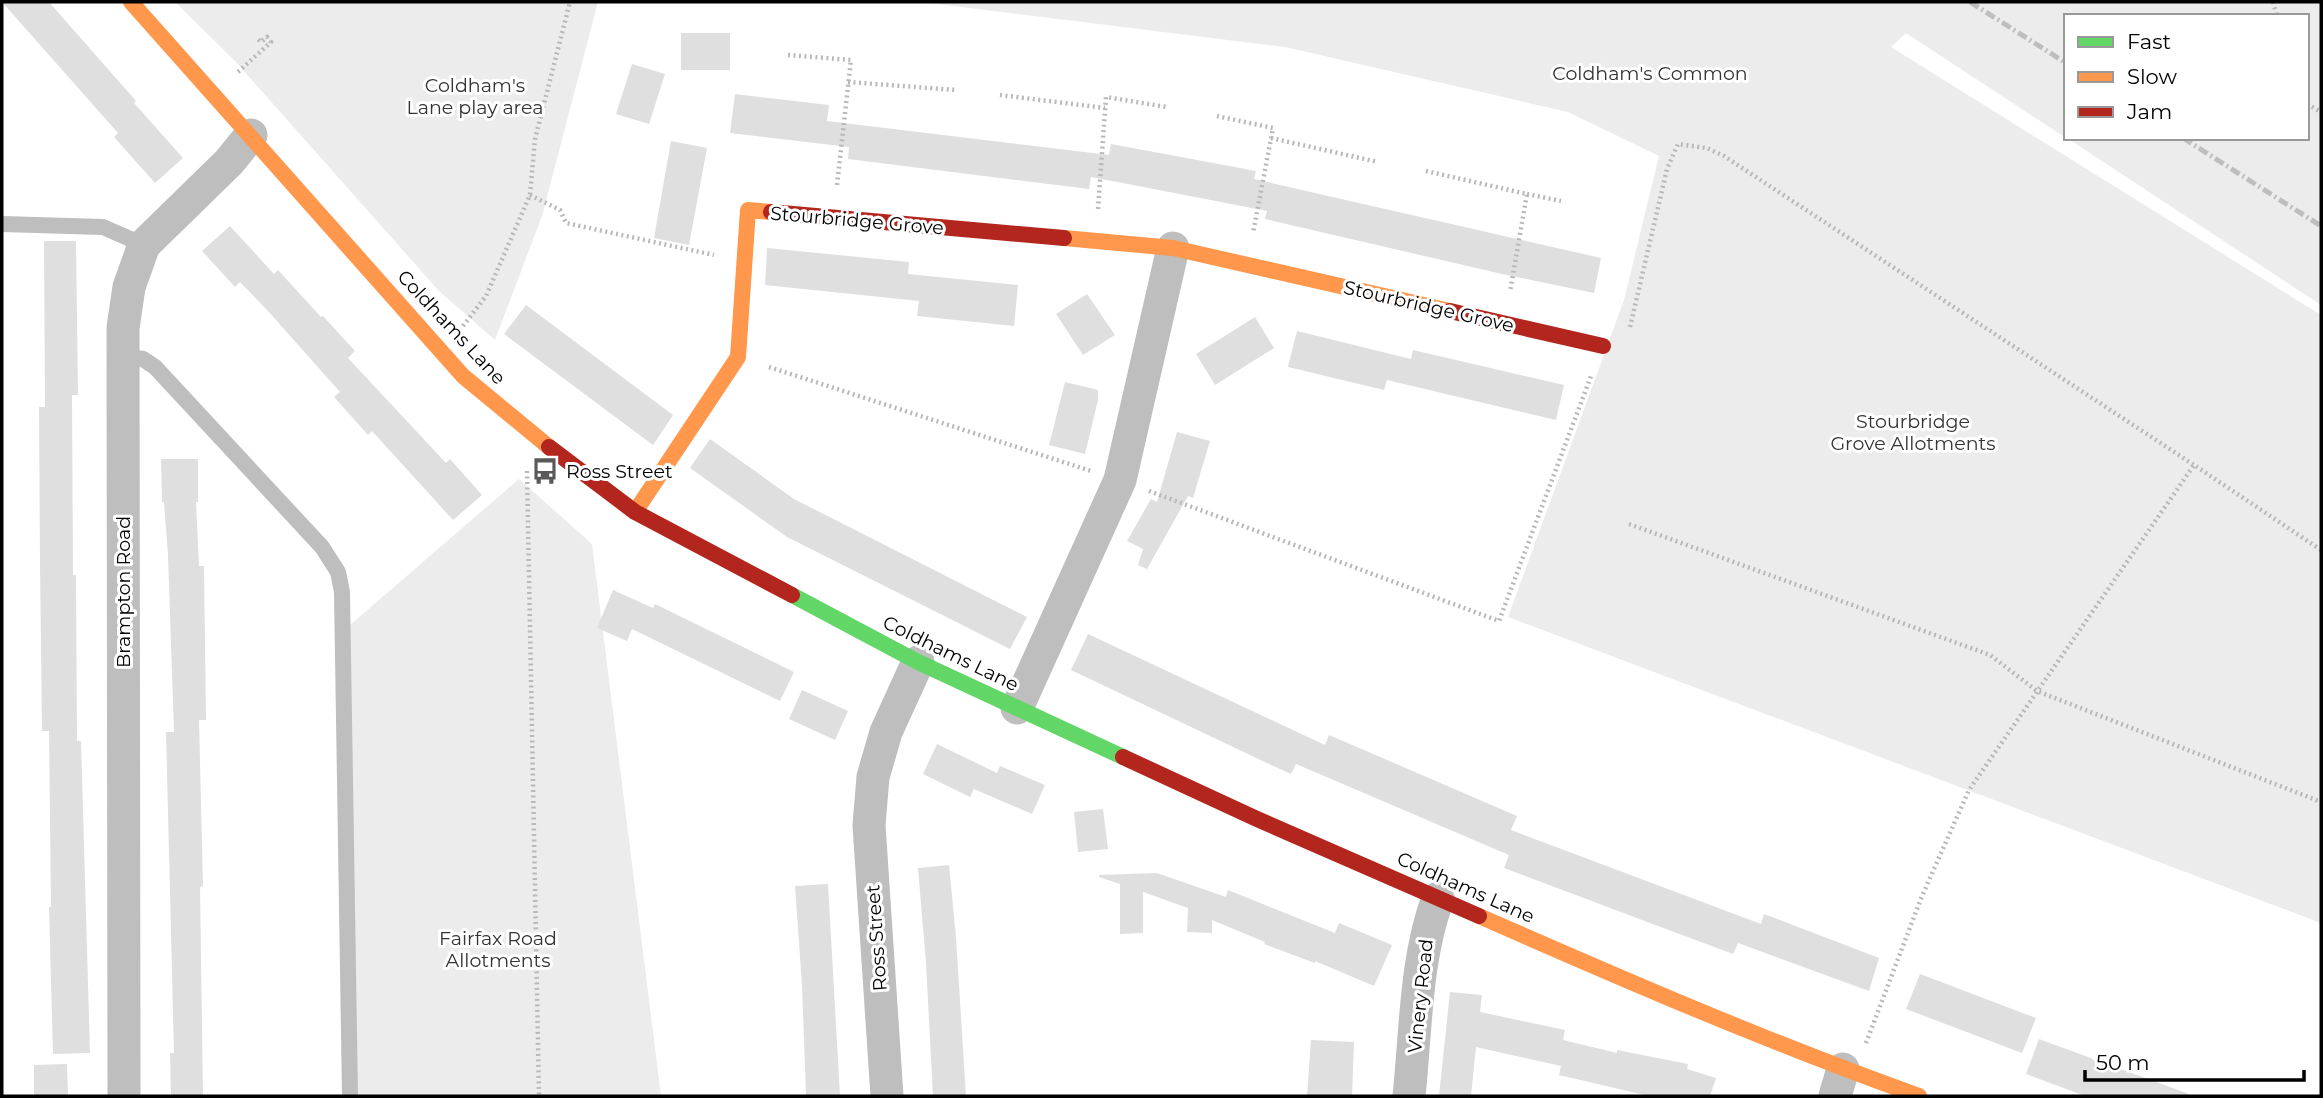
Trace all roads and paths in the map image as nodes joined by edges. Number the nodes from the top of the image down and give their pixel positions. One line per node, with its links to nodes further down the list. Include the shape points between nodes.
1 (131, 2): 7 (street, Coldhams Lane)
2 (570, 2): 17 (path, via 535,139)
3 (258, 39): 7 (path, via 261,42 267,37 271,42)
4 (788, 55): 5 (path, via 851,60)
5 (848, 82): 6 (path); 19 (path)
6 (956, 90)
7 (214, 93): 12 (street, Coldhams Lane)
8 (1000, 95): 10 (path)
9 (1167, 107): 10 (path, via 1106,97)
10 (1105, 108): 21 (path)
11 (1217, 116): 13 (path, via 1273,128)
12 (251, 135): 22 (street, Brampton Road); 29 (street, Coldhams Lane)
13 (1271, 138): 14 (path); 25 (path)
14 (1378, 162)
15 (1426, 171): 16 (path)
16 (1527, 194): 18 (path); 26 (path)
17 (530, 195): 24 (path, via 560,210 566,223); 29 (path, via 486,296 471,319)
18 (1561, 201)
19 (834, 218): 21 (street, Stourbridge Grove); 24 (street, Stourbridge Grove, via 748,210)
20 (2, 224): 22 (lane, via 103,227)
21 (1095, 241): 23 (street, Stourbridge Grove)
22 (144, 245): 30 (street, Brampton Road, via 129,288)
23 (1173, 248): 25 (street, Stourbridge Grove); 34 (street)
24 (745, 262): 31 (street, Stourbridge Grove)
25 (1247, 265): 26 (street, Stourbridge Grove)
26 (1504, 324): 28 (street, Stourbridge Grove)
27 (1629, 331): 33 (path, via 1672,156 1678,144 1707,148)
28 (1603, 346): 34 (path, via 1499,621)
29 (439, 349): 32 (street, Coldhams Lane, via 463,376)
30 (123, 356): 44 (street, Brampton Road); 45 (lane, via 144,359 155,367 323,547 338,572 342,592)
31 (738, 357): 34 (path); 35 (street, Stourbridge Grove)
32 (545, 445): 35 (street, Coldhams Lane); 46 (path, via 527,469)
33 (2194, 465): 37 (path); 39 (path)
34 (1120, 480): 40 (street)
35 (635, 512): 38 (street, Coldhams Lane)
36 (1629, 524): 39 (path, via 1990,655)
37 (2321, 550)
38 (918, 662): 40 (street, Coldhams Lane); 47 (street, Ross Street, via 886,732 873,777 869,825)
39 (2037, 691): 41 (path); 43 (path, via 1969,790)
40 (1017, 708): 42 (street, Coldhams Lane)
41 (2321, 802)
42 (1438, 898): 43 (street, Coldhams Lane); 48 (street, Vinery Road, via 1423,957)
43 (1844, 1079): 49 (street, Coldhams Lane)
44 (124, 1096)
45 (350, 1096)
46 (539, 1096)
47 (887, 1096)
48 (1409, 1096)
49 (1919, 1096)

